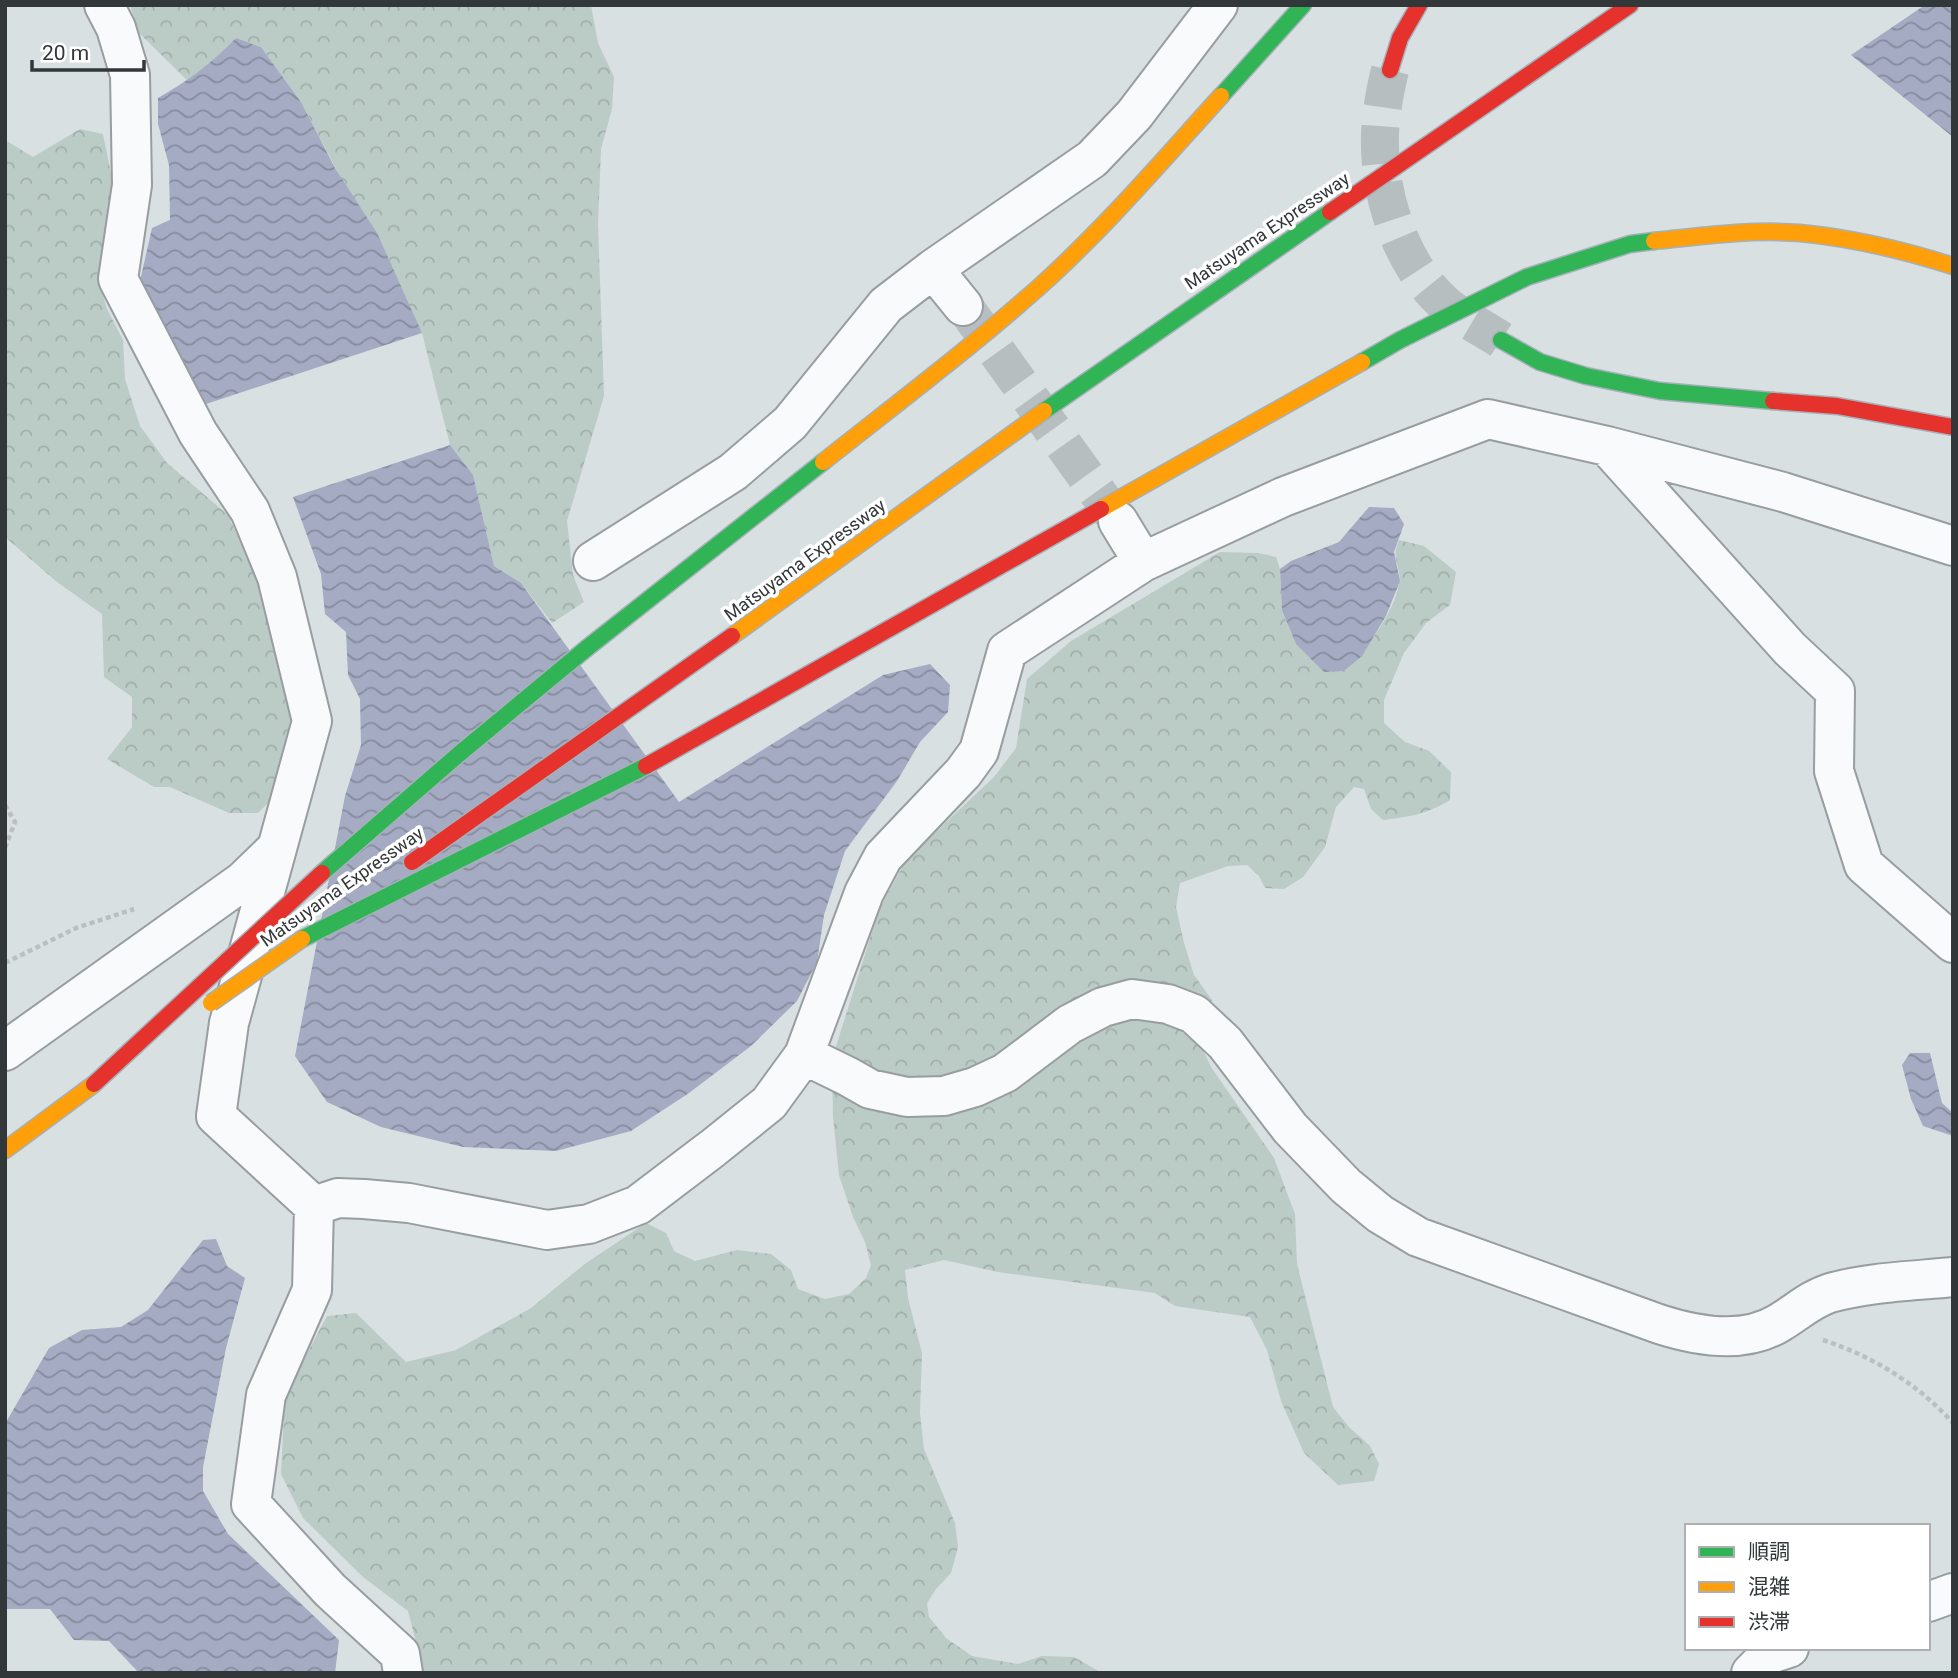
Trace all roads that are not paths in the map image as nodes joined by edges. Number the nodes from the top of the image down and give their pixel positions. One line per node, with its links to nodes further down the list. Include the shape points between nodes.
1 (104, 5): 17 (street, via 130,75 132,185 118,279 198,433 250,511 277,577 312,721)
2 (1218, 5): 8 (street, via 1134,115 1092,159)
3 (1303, 5): 22 (highway, bridge, via 1103,226 1039,287 459,754 309,884)
4 (1419, 5): 6 (highway, via 1400,38)
5 (1630, 5): 18 (highway, Matsuyama Expressway, via 1120,356)
6 (1390, 70)
7 (1953, 266): 18 (highway, via 1895,248 1798,233 1716,234 1630,244 1527,278 1400,340 670,754)
8 (933, 269): 9 (street); 15 (street, via 886,305 790,423 733,472)
9 (964, 306)
10 (1501, 340): 11 (highway, via 1540,362 1660,391 1837,407)
11 (1953, 427)
12 (1607, 446): 14 (street, via 1783,492); 16 (street, via 1488,419 1283,498); 19 (street, via 1790,649 1835,691 1834,771 1864,864)
13 (1118, 520): 16 (street)
14 (1953, 546)
15 (593, 561)
16 (1143, 562): 21 (street, via 1007,651 979,751 963,774 883,856 863,893)
17 (275, 850): 20 (street, via 243,881); 24 (street, via 229,1023 216,1116)
18 (302, 939): 22 (highway, Matsuyama Expressway, bridge)
19 (1953, 943)
20 (5, 1051)
21 (804, 1055): 24 (street, via 769,1103 713,1148 638,1205 589,1224 547,1230 409,1203 364,1199 338,1198); 25 (street, via 870,1090 907,1097 944,1096 1005,1073 1070,1024 1103,1007 1132,999 1168,1004 1194,1014 1225,1043 1290,1128 1380,1214 1418,1237 1693,1335 1754,1333 1828,1293)
22 (94, 1084): 23 (highway, Matsuyama Expressway)
23 (5, 1150)
24 (314, 1206): 29 (street, via 312,1290 266,1395 251,1504 330,1590 400,1654)
25 (1953, 1277)
26 (1953, 1593): 27 (street)
27 (1930, 1601)
28 (1783, 1650): 30 (street, via 1770,1654)
29 (403, 1673)
30 (1751, 1673)

